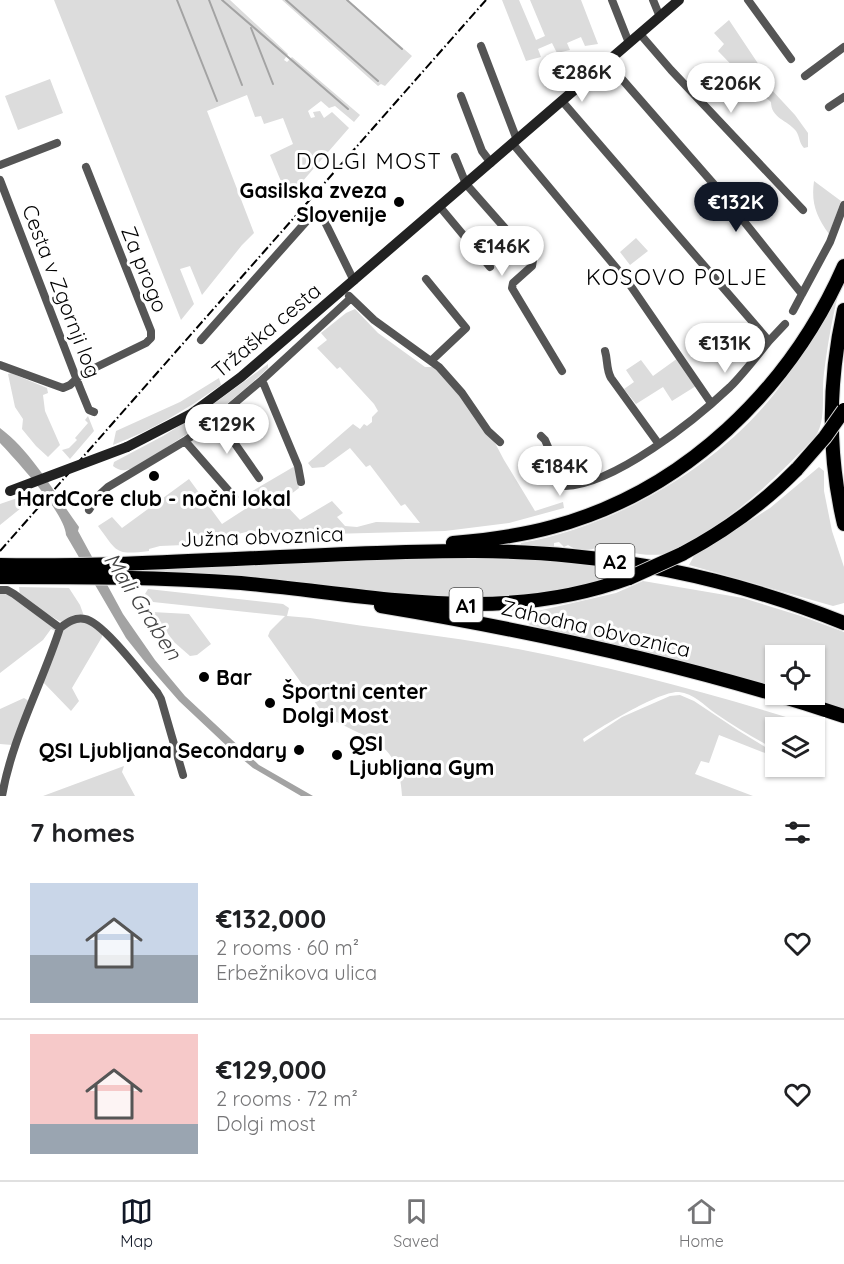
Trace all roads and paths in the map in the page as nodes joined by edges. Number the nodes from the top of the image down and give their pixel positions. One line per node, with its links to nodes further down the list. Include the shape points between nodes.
1 (612, 0): 7 (street)
2 (653, 0): 5 (street)
3 (679, 0): 5 (main road, Tržaška cesta)
4 (748, 0): 10 (street)
5 (660, 17): 6 (main road, Tržaška cesta)
6 (640, 34): 7 (main road, Tržaška cesta); 28 (street)
7 (629, 43): 11 (main road, Tržaška cesta)
8 (481, 46): 17 (street)
9 (844, 46): 12 (street)
10 (791, 59)
11 (607, 62): 15 (main road, Tržaška cesta); 34 (street, via 718,189)
12 (805, 76)
13 (461, 96): 20 (street, via 482,151)
14 (844, 97): 16 (street)
15 (562, 102): 17 (main road, Tržaška cesta); 39 (street)
16 (829, 107)
17 (515, 142): 20 (main road, Tržaška cesta); 46 (street, via 628,282)
18 (57, 143): 21 (street)
19 (455, 157): 24 (street)
20 (491, 163): 24 (main road, Tržaška cesta)
21 (0, 165)
22 (86, 167): 44 (street, Za progo, via 151,336 148,342)
23 (0, 180): 25 (street, Cesta v Zgornji log)
24 (466, 184): 27 (main road, Tržaška cesta); 43 (street, via 533,260 512,288)
25 (4, 200): 44 (street, Cesta v Zgornji log)
26 (844, 205): 34 (street, via 830,242)
27 (440, 207): 30 (street); 32 (main road, Tržaška cesta)
28 (803, 210)
29 (844, 266): 60 (highway, via 807,336 769,386 725,431 668,475 620,501 553,527 479,540 393,546)
30 (490, 267)
31 (426, 279): 41 (street, via 466,328)
32 (354, 281): 33 (main road, Tržaška cesta); 38 (street, via 323,218 312,215)
33 (348, 294): 41 (street, via 374,320); 45 (street); 56 (main road, Tržaška cesta, bridge, via 185,417 127,447)
34 (802, 294): 36 (street)
35 (844, 310): 59 (highway, via 830,415)
36 (793, 311)
37 (785, 324): 39 (street)
38 (201, 340)
39 (769, 341): 46 (street)
40 (605, 351): 53 (street, via 611,378)
41 (432, 360): 52 (street)
42 (0, 365): 44 (street, via 61,388)
43 (562, 371)
44 (76, 379): 48 (street, Cesta v Zgornji log)
45 (261, 380): 49 (street); 55 (street, via 298,466)
46 (711, 403): 53 (street)
47 (844, 410): 63 (highway, A1, bridge, via 797,469 752,510 682,554 594,590 486,605)
48 (94, 412)
49 (216, 418): 51 (street); 54 (street)
50 (541, 436): 53 (street, via 565,486 612,472)
51 (184, 441): 57 (street); 58 (street, via 108,487)
52 (500, 442)
53 (658, 443)
54 (259, 478)
55 (301, 482)
56 (5, 493)
57 (234, 497)
58 (89, 510)
59 (844, 524)
60 (378, 553): 61 (highway, Južna obvoznica); 64 (highway, A2, via 511,551 625,562 728,584)
61 (0, 565)
62 (1, 585): 63 (highway, Južna obvoznica / A1, via 154,578); 65 (street)
63 (300, 588): 66 (highway, Zahodna obvoznica, via 336,599 606,650)
64 (844, 623)
65 (60, 628): 67 (street, via 75,619 90,620 157,692); 68 (street, via 15,746)
66 (844, 716)
67 (183, 775)
68 (2, 796)

